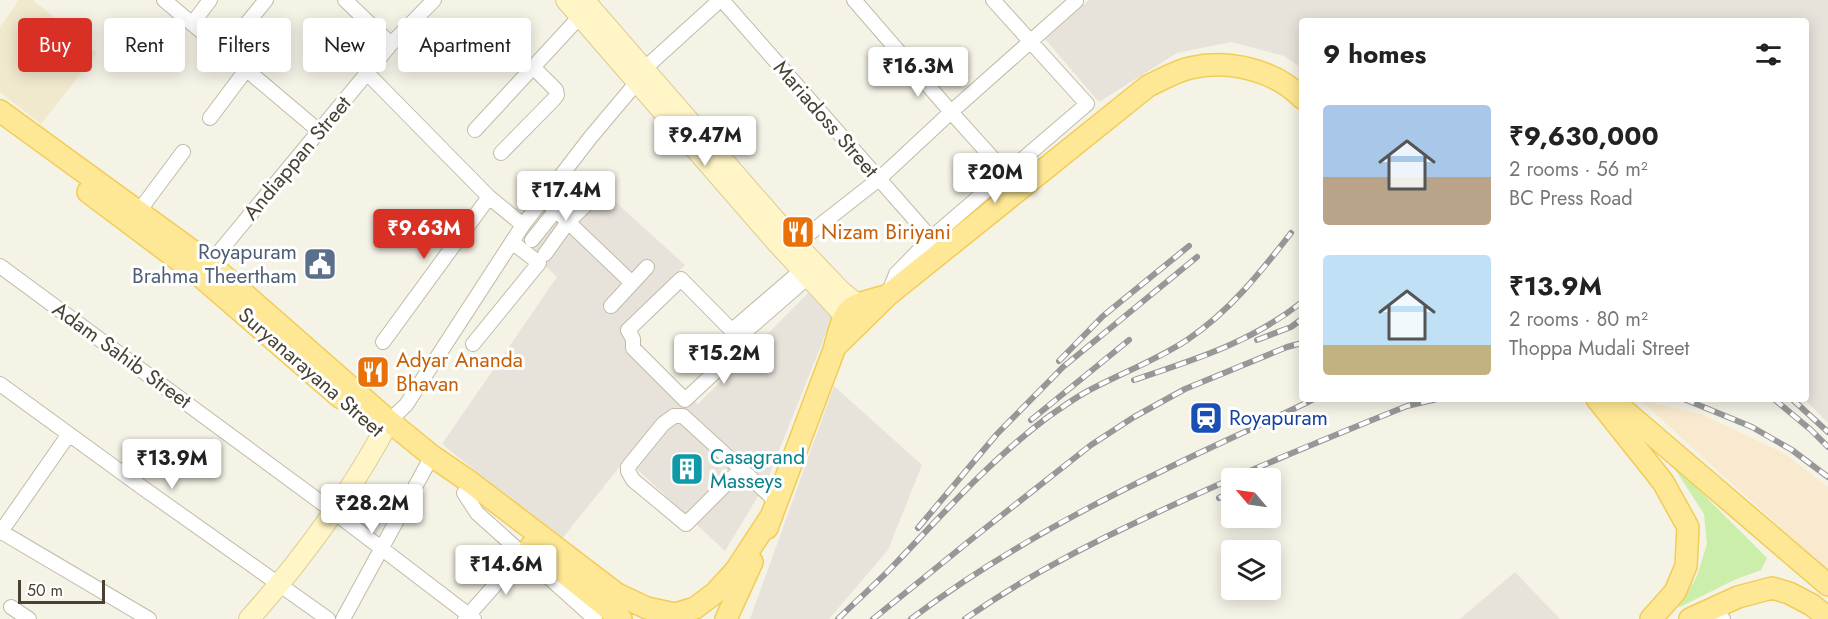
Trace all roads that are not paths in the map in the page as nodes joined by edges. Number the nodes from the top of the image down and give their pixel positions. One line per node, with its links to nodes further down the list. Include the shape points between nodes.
1 (164, 0): 13 (street)
2 (210, 0): 13 (street)
3 (266, 0): 12 (street)
4 (345, 0): 16 (street)
5 (434, 0): 16 (street, Andiappan Street)
6 (566, 0): 11 (main road)
7 (721, 0): 21 (street); 32 (street, Mariadoss Street)
8 (854, 0): 24 (street)
9 (993, 0): 15 (street)
10 (1075, 1): 15 (street)
11 (585, 8): 17 (street); 21 (main road)
12 (251, 18)
13 (192, 24): 14 (street)
14 (197, 28)
15 (1031, 41): 24 (street); 31 (street, via 1087,104)
16 (391, 44): 20 (street, Andiappan Street)
17 (534, 68): 27 (street); 30 (street, via 557,94)
18 (244, 72): 25 (street)
19 (248, 72): 28 (street)
20 (368, 74): 28 (street, Andiappan Street); 34 (street)
21 (641, 76): 35 (street); 44 (main road); 49 (main road)
22 (1299, 95): 51 (main road, via 1292,87 1264,74 1225,64 1189,68 1148,86)
23 (0, 111): 38 (main road, Suryanarayana Street)
24 (951, 112): 31 (street); 32 (street)
25 (210, 118)
26 (0, 125): 48 (main road, Suryanarayana Street)
27 (475, 130)
28 (319, 131): 48 (street, Andiappan Street)
29 (183, 152): 38 (street)
30 (501, 153)
31 (1006, 173): 41 (street)
32 (879, 179): 41 (street, Mariadoss Street); 44 (street)
33 (576, 185): 37 (street)
34 (489, 197): 40 (street); 55 (street)
35 (543, 198): 37 (street); 40 (street)
36 (593, 198): 39 (street)
37 (555, 210): 39 (street); 42 (street)
38 (139, 211): 48 (main road, Suryanarayana Street)
39 (568, 222): 45 (street); 50 (street)
40 (522, 225): 43 (street)
41 (931, 238): 51 (street, via 896,274)
42 (532, 240)
43 (512, 242): 56 (street, via 539,263); 61 (street)
44 (796, 244): 53 (main road, via 841,291)
45 (545, 254)
46 (0, 266): 67 (street, Adam Sahib Street)
47 (647, 267): 50 (street)
48 (205, 270): 61 (main road, Suryanarayana Street)
49 (805, 273): 53 (main road); 54 (street)
50 (632, 283): 52 (street)
51 (888, 295): 53 (main road); 57 (main road)
52 (611, 306)
53 (850, 309): 57 (main road)
54 (735, 334): 54 (street, via 681,279 628,330 633,348 685,400 745,344)
55 (383, 342)
56 (473, 344)
57 (835, 347): 66 (main road)
58 (0, 384): 62 (street)
59 (1599, 402): 85 (main road, via 1663,482 1688,527 1686,566 1675,592)
60 (1614, 402): 72 (main road)
61 (386, 428): 63 (main road, Suryanarayana Street); 66 (main road, Suryanarayana Street, via 470,482 617,594 647,608 675,614 695,608 715,593 736,570); 67 (main road)
62 (69, 434): 68 (street); 71 (street)
63 (427, 465): 65 (main road, Suryanarayana Street); 69 (street)
64 (741, 469): 64 (street, via 683,416 674,416 663,424 628,467 633,480 686,524); 66 (street)
65 (464, 493): 70 (street, via 477,513); 83 (main road, Suryanarayana Street)
66 (775, 509): 84 (main road)
67 (334, 512): 69 (street, Adam Sahib Street); 71 (main road)
68 (0, 532): 79 (street)
69 (382, 549): 75 (street, Adam Sahib Street); 82 (street)
70 (523, 553): 75 (street); 76 (street)
71 (279, 585): 80 (main road); 81 (street)
72 (1828, 585)
73 (11, 607): 78 (street)
74 (1718, 613): 77 (main road, via 1738,597 1772,588 1789,592); 86 (main road)
75 (469, 618)
76 (593, 618)
77 (1828, 618)
78 (29, 619)
79 (149, 619)
80 (249, 619)
81 (328, 619)
82 (343, 619)
83 (621, 619)
84 (726, 619)
85 (1650, 619)
86 (1690, 619)

